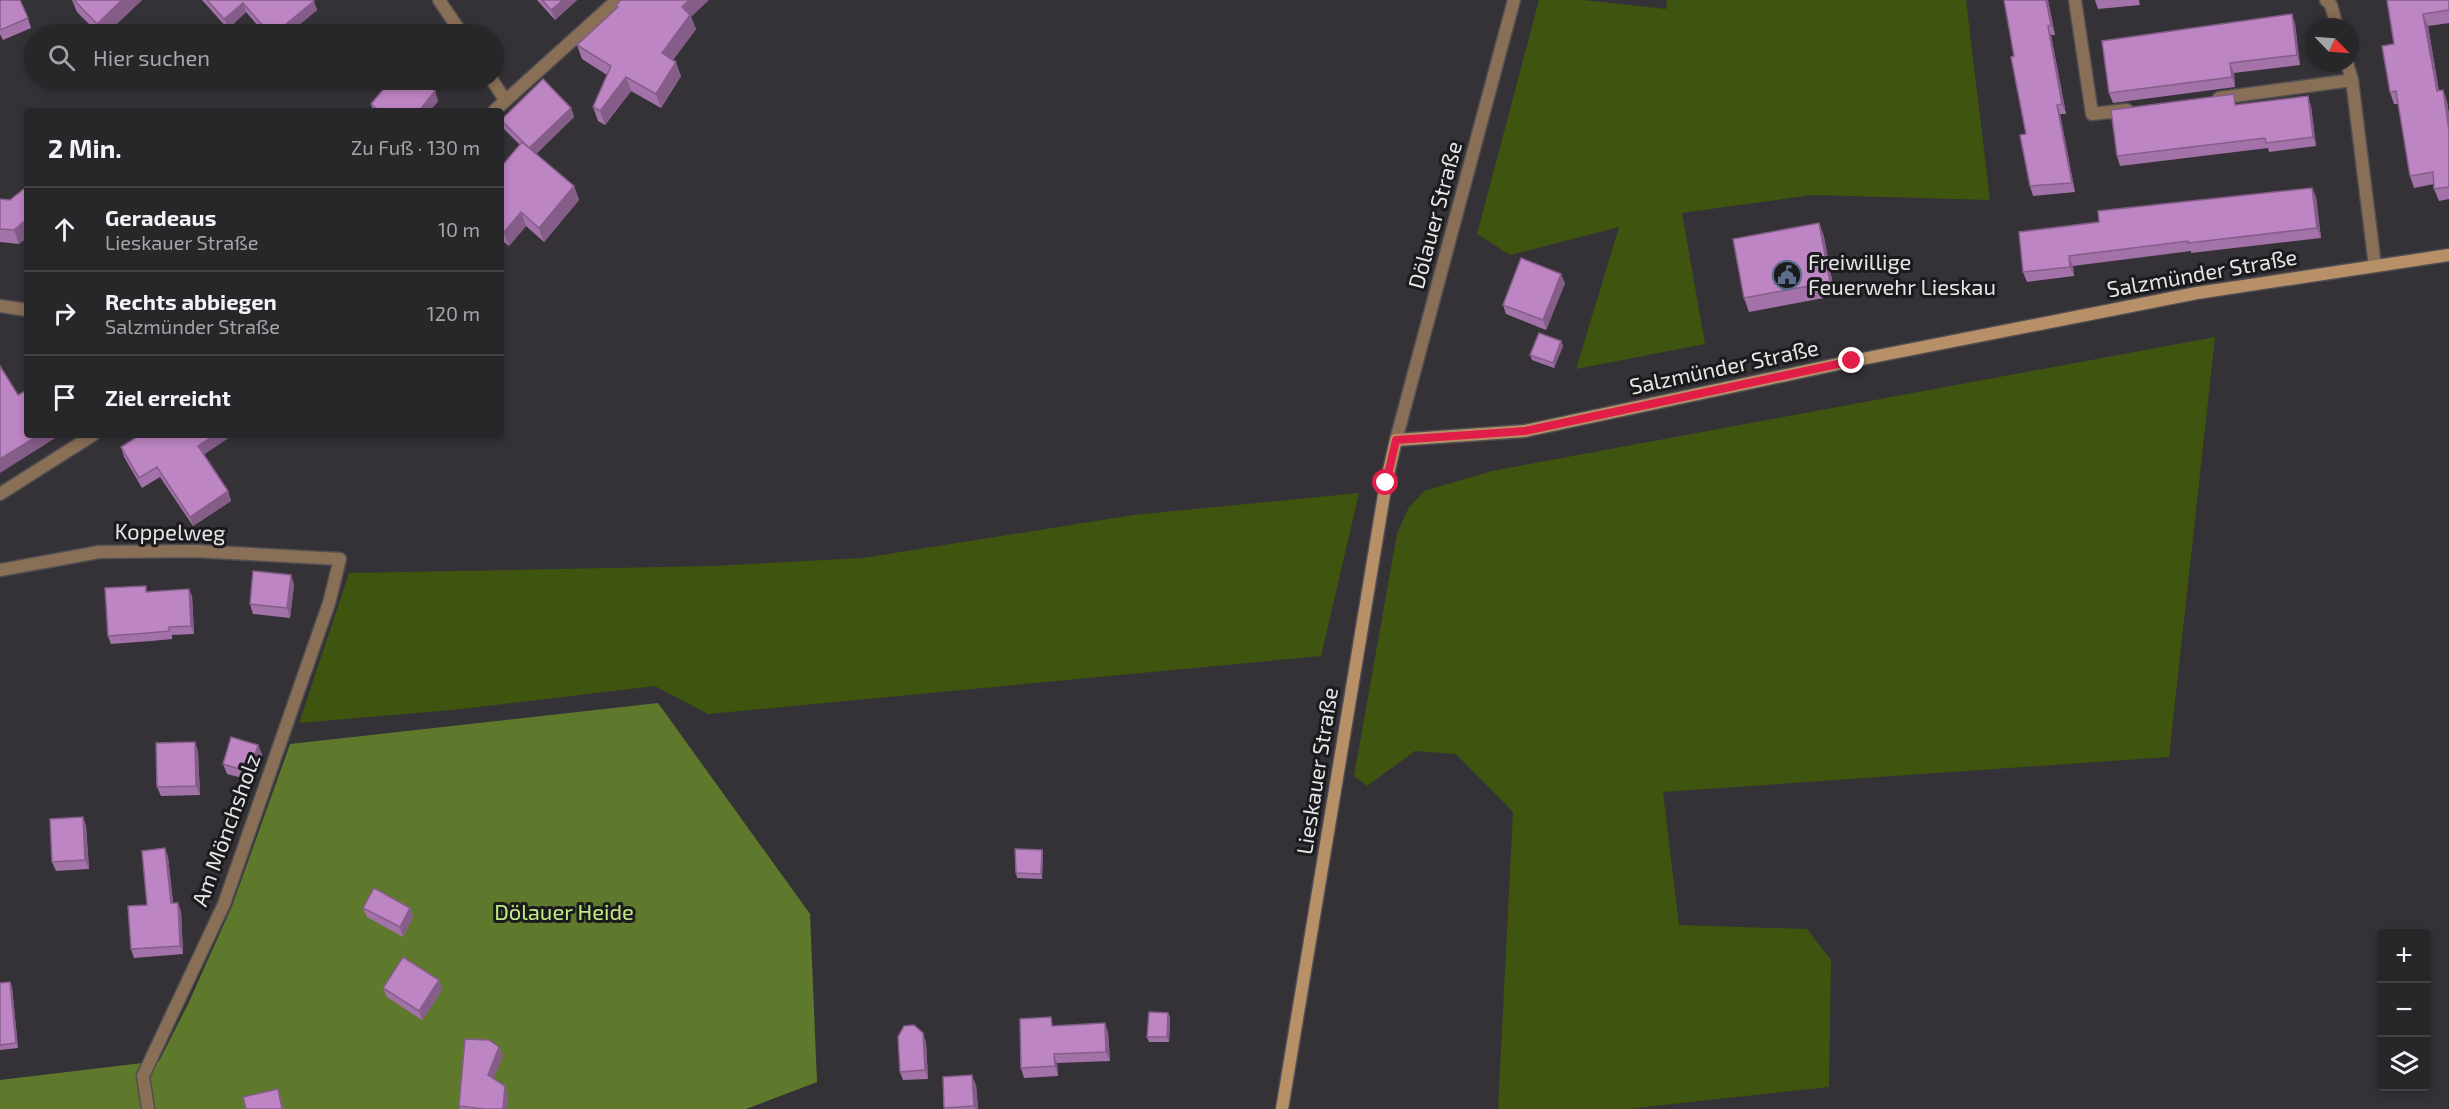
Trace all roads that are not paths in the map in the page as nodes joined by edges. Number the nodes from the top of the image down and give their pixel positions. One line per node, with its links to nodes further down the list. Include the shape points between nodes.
1 (439, 0): 7 (street)
2 (617, 0): 12 (street)
3 (1514, 0): 20 (street, Dölauer Straße)
4 (2075, 0): 14 (street, via 2092,114)
5 (2326, 0): 6 (street)
6 (2335, 18)
7 (455, 24)
8 (2350, 72): 9 (street)
9 (2352, 80): 11 (street); 16 (street)
10 (499, 90): 12 (street)
11 (2210, 99)
12 (506, 100): 13 (street)
13 (497, 108)
14 (2139, 108)
15 (2449, 255): 16 (street, Salzmünder Straße)
16 (2375, 266): 20 (street, Salzmünder Straße, via 2197,292 1525,431)
17 (0, 306): 18 (street)
18 (24, 310)
19 (88, 438): 21 (street)
20 (1396, 440): 25 (street, Lieskauer Straße)
21 (0, 494)
22 (340, 560): 23 (street, Koppelweg, via 195,551 99,552); 24 (street, Am Mönchsholz, via 329,603 224,904 143,1076)
23 (0, 570)
24 (148, 1109)
25 (1282, 1109)

